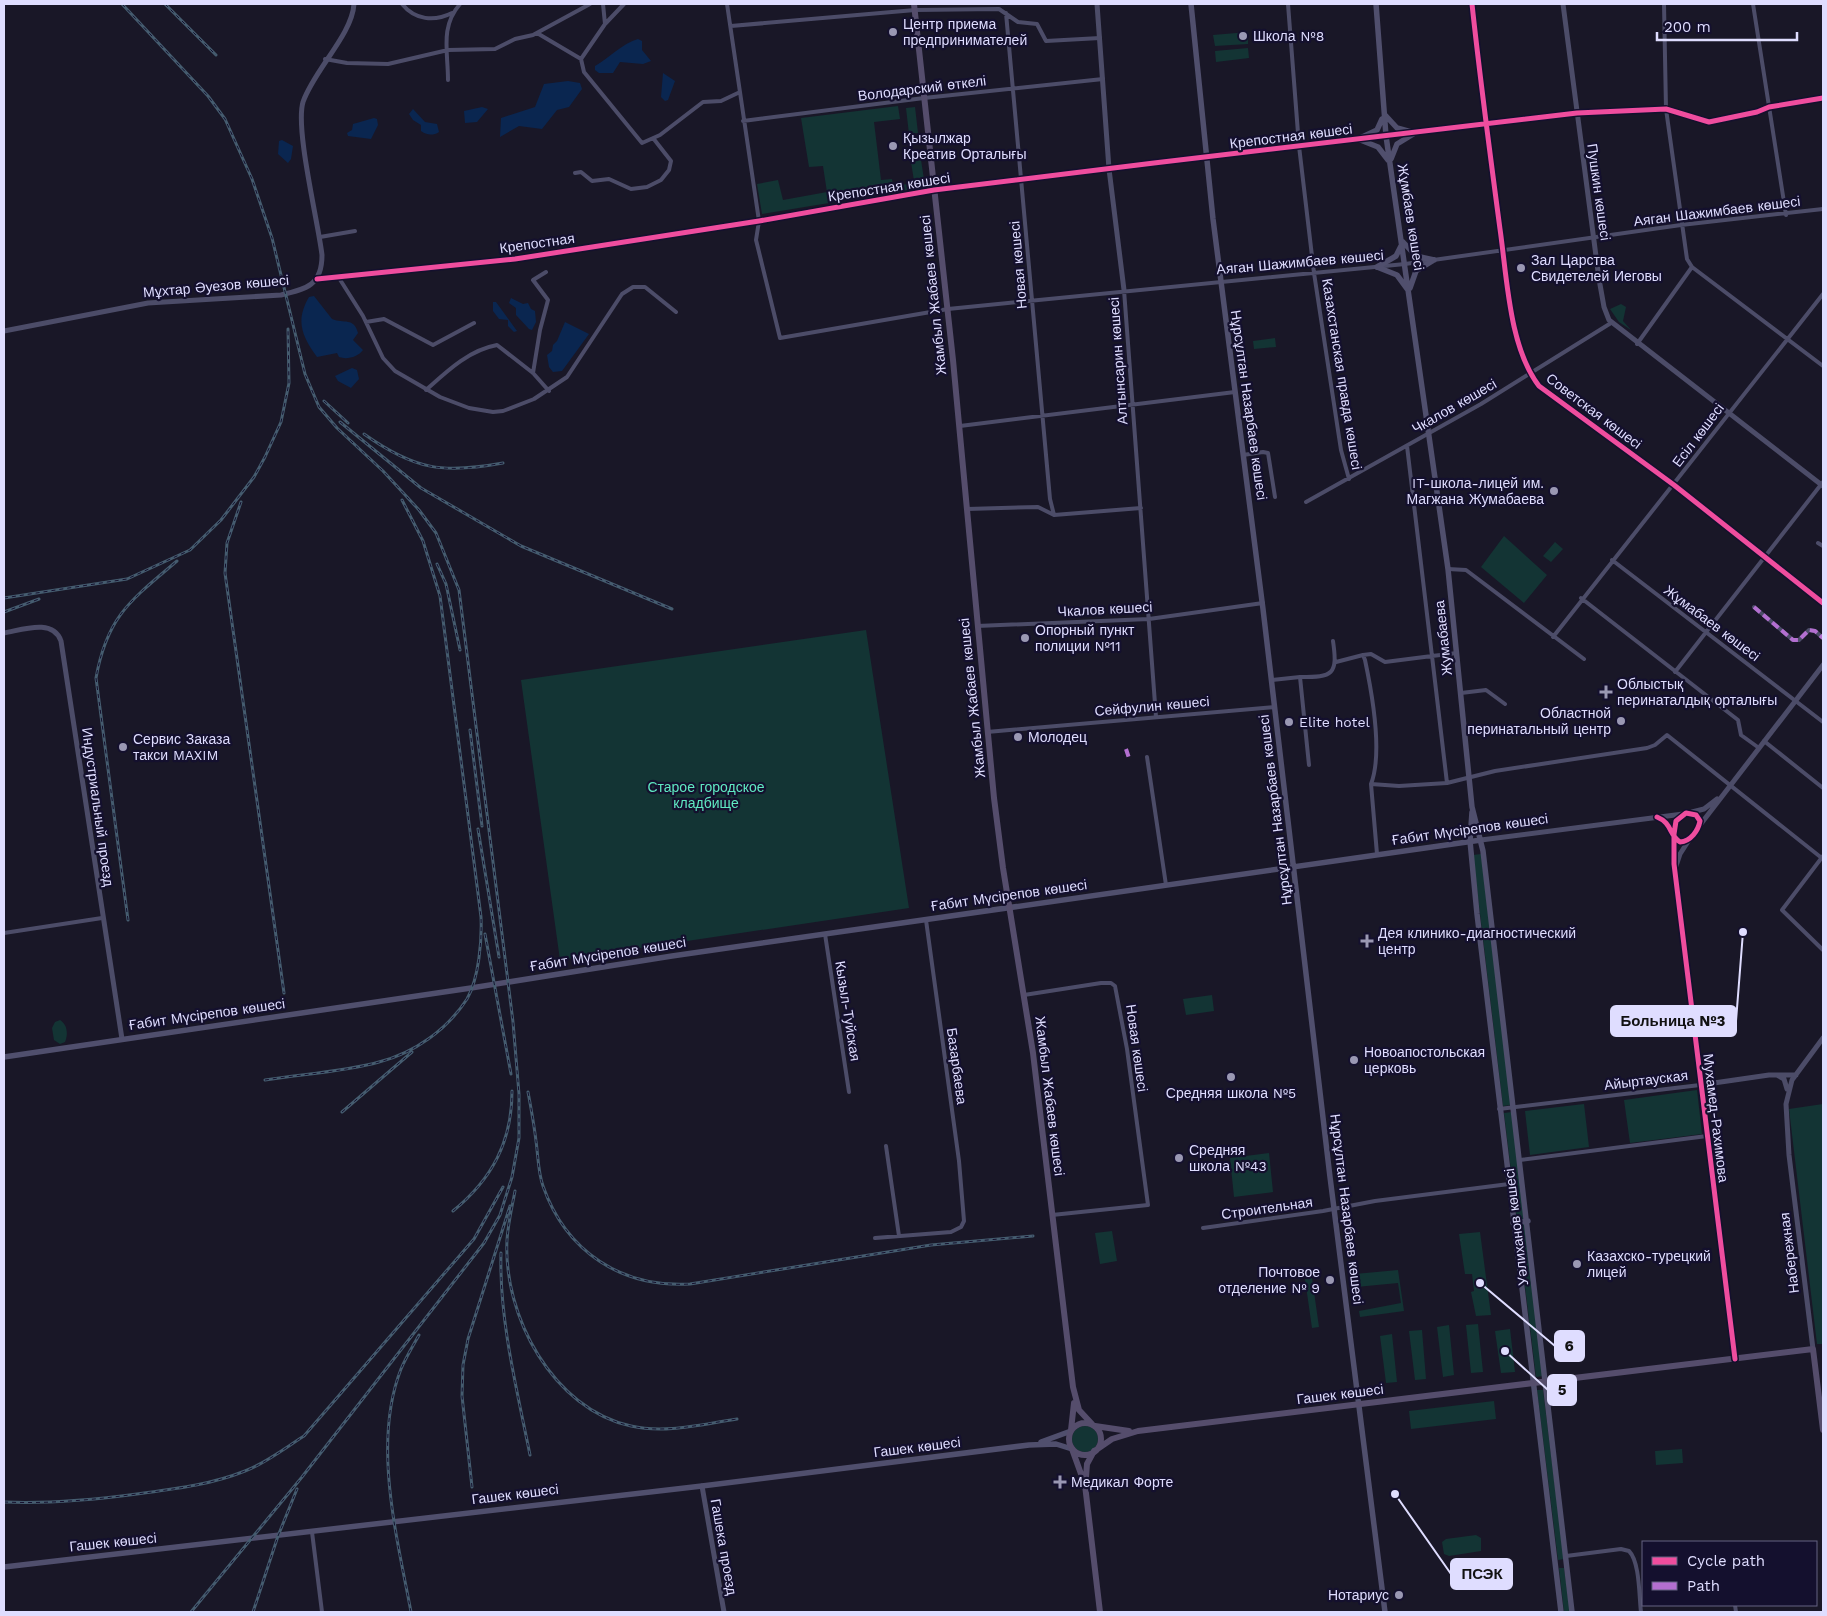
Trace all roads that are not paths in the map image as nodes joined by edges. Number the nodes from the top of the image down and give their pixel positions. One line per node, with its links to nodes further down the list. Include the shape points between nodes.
1 (354, 4): 24 (street, via 348,23)
2 (402, 4): 17 (street, via 416,17 440,19)
3 (460, 4): 17 (street)
4 (590, 4): 21 (street)
5 (603, 4): 19 (street)
6 (624, 4): 19 (street)
7 (727, 4): 20 (street)
8 (1097, 4): 22 (street, Алтынсарин көшесі)
9 (1191, 4): 43 (main road, Нұрсұлтан Назарбаев көшесі)
10 (1288, 4): 42 (street, Казахстанская правда көшесі)
11 (1376, 4): 34 (main road, Жұмбаев көшесі)
12 (1472, 4): 37 (street, Советская көшесі)
13 (1563, 4): 35 (street, Пушкин көшесі)
14 (1664, 4): 33 (street)
15 (1752, 4): 32 (street)
16 (915, 7): 18 (street, via 1000,9); 20 (street); 30 (main road, Жамбыл Жабаев көшесі)
17 (452, 13): 23 (street, via 446,30)
18 (1006, 13): 22 (street, via 1018,22 1037,24 1046,41); 28 (street, Новая көшесі)
19 (604, 24): 25 (street)
20 (731, 26): 29 (street)
21 (537, 33): 23 (street, via 494,49); 25 (street)
22 (1100, 38): 26 (street, Алтынсарин көшесі)
23 (448, 50): 24 (street, via 388,64); 27 (street)
24 (325, 59): 54 (street, via 308,92 301,115)
25 (581, 59): 40 (street, via 584,72 642,143)
26 (1103, 79): 28 (street, Володарский өткелі); 45 (street, Алтынсарин көшесі)
27 (448, 80)
28 (1013, 88): 30 (street, Володарский өткелі); 47 (street, Новая көшесі)
29 (740, 92): 36 (street); 40 (street, via 721,101 703,102)
30 (924, 98): 36 (street, Володарский өткелі); 48 (main road, Жамбыл Жабаев көшесі)
31 (1823, 98): 32 (street, Крепостная көшесі)
32 (1769, 107): 33 (street, Крепостная көшесі, via 1704,122); 50 (street)
33 (1666, 109): 35 (street, Крепостная көшесі); 52 (street)
34 (1384, 112): 38 (main road, via 1397,128); 39 (main road, Жұмбаев көшесі); 41 (main road, via 1378,128)
35 (1577, 113): 37 (street, Крепостная көшесі); 55 (street, Пушкин көшесі)
36 (743, 121): 51 (street)
37 (1485, 124): 38 (street, Крепостная көшесі); 57 (street, Советская көшесі)
38 (1414, 133): 39 (street, Крепостная көшесі); 44 (main road, via 1396,146)
39 (1386, 136): 41 (street, Крепостная көшесі); 44 (main road, Жұмбаев көшесі)
40 (654, 138): 46 (street, via 671,161 661,180 631,189 609,179 592,181 581,172)
41 (1358, 140): 42 (street, Крепостная көшесі); 44 (main road, via 1378,147)
42 (1299, 146): 43 (street, Крепостная көшесі); 63 (street, Казахстанская правда көшесі)
43 (1206, 158): 45 (street, Крепостная көшесі); 66 (main road, Нұрсұлтан Назарбаев көшесі)
44 (1390, 165): 56 (main road, Жұмбаев көшесі)
45 (1109, 169): 47 (street, Крепостная көшесі); 67 (street, Алтынсарин көшесі)
46 (575, 173)
47 (1022, 180): 48 (street, Крепостная көшесі); 70 (street, Новая көшесі)
48 (934, 190): 51 (street, Крепостная көшесі); 71 (main road, Жамбыл Жабаев көшесі)
49 (1823, 209): 50 (street, Аяган Шажимбаев көшесі)
50 (1786, 215): 52 (street, Аяган Шажимбаев көшесі)
51 (759, 221): 64 (street, Крепостная, via 514,258); 71 (street, Аяган Шажимбаев көшесі, via 756,240 780,338)
52 (1681, 225): 55 (street, Аяган Шажимбаев көшесі); 61 (street, via 1687,259)
53 (355, 231): 54 (street)
54 (320, 237): 65 (street, via 322,267)
55 (1593, 237): 57 (street, Аяган Шажимбаев көшесі); 74 (street, Пушкин көшесі, via 1603,304)
56 (1401, 238): 58 (main road, via 1413,254); 59 (main road, Жұмбаев көшесі); 60 (main road, via 1397,255)
57 (1503, 251): 58 (street, Аяган Шажимбаев көшесі); 81 (street, Советская көшесі, via 1521,352)
58 (1434, 260): 59 (street, Аяган Шажимбаев көшесі); 68 (main road, via 1415,273)
59 (1405, 264): 60 (street, Аяган Шажимбаев көшесі); 68 (main road, Жұмбаев көшесі)
60 (1377, 267): 63 (street, Аяган Шажимбаев көшесі); 68 (main road, via 1397,275)
61 (1692, 267): 77 (street); 78 (street)
62 (546, 272): 80 (street, via 533,280 548,301)
63 (1314, 274): 66 (street, Аяган Шажимбаев көшесі); 92 (street, Казахстанская правда көшесі, via 1341,450)
64 (339, 278): 65 (street, Крепостная); 73 (street)
65 (317, 279): 76 (street, Мұхтар Әуезов көшесі, via 300,290 281,294 148,302)
66 (1220, 281): 67 (street, Аяган Шажимбаев көшесі); 84 (main road, Нұрсұлтан Назарбаев көшесі)
67 (1124, 290): 70 (street, Аяган Шажимбаев көшесі); 85 (street, Алтынсарин көшесі)
68 (1409, 292): 89 (main road, Жұмбаев көшесі)
69 (1823, 294): 77 (street, Есіл көшесі)
70 (1032, 300): 71 (street, Аяган Шажимбаев көшесі); 87 (street, Новая көшесі)
71 (948, 309): 88 (main road, Жамбыл Жабаев көшесі)
72 (676, 312): 83 (street, via 645,287 628,288 567,377)
73 (366, 322): 75 (street, via 384,319 433,345); 82 (street, via 384,358 395,371)
74 (1611, 323): 78 (street); 81 (street, Чкалов көшесі)
75 (474, 324)
76 (4, 331)
77 (1787, 339): 79 (street); 86 (street, Есіл көшесі)
78 (1637, 344): 86 (street)
79 (1823, 366)
80 (533, 373): 82 (street, via 502,347 495,345 472,354 449,369); 83 (street)
81 (1531, 374): 89 (street, Чкалов көшесі); 94 (street, Советская көшесі, via 1539,386)
82 (426, 390): 83 (street, via 463,406 493,412 517,406)
83 (549, 390)
84 (1235, 392): 85 (street); 91 (main road, Нұрсұлтан Назарбаев көшесі)
85 (1133, 405): 87 (street); 97 (street, Алтынсарин көшесі)
86 (1728, 413): 93 (street); 94 (street, Есіл көшесі)
87 (1043, 416): 88 (street); 99 (street, Новая көшесі)
88 (960, 426): 98 (main road, Жамбыл Жабаев көшесі)
89 (1429, 433): 90 (street, Чкалов көшесі); 104 (main road, Жумабаева)
90 (1407, 446): 92 (street, Чкалов көшесі); 118 (street)
91 (1243, 455): 95 (street, via 1268,453); 106 (main road, Нұрсұлтан Назарбаев көшесі)
92 (1349, 479): 96 (street, Чкалов көшесі)
93 (1823, 484): 102 (street)
94 (1674, 485): 102 (street, Советская көшесі); 103 (street, Есіл көшесі)
95 (1275, 497)
96 (1306, 502)
97 (1141, 508): 99 (street); 109 (street, Алтынсарин көшесі)
98 (967, 509): 99 (street, via 1038,507); 110 (main road, Жамбыл Жабаев көшесі)
99 (1054, 515)
100 (1818, 543): 101 (street)
101 (1823, 546)
102 (1764, 558): 107 (street, Советская көшесі); 111 (street)
103 (1612, 560): 105 (street, Есіл көшесі); 111 (street, Жұмабаев көшесі)
104 (1448, 569): 113 (street, via 1466,570); 116 (main road, Жумабаева)
105 (1582, 598): 113 (street, Есіл көшесі); 122 (street)
106 (1263, 603): 109 (street, Чкалов көшесі); 124 (main road, Нұрсұлтан Назарбаев көшесі)
107 (1823, 603)
108 (1754, 607): 114 (street, via 1793,640 1799,640 1806,631 1812,630)
109 (1149, 619): 110 (street, Чкалов көшесі); 129 (street, Алтынсарин көшесі)
110 (977, 626): 131 (main road, Жамбыл Жабаев көшесі)
111 (1706, 632): 122 (street); 126 (street, Жұмабаев көшесі)
112 (4, 634): 155 (street, Индустриальный проезд, via 45,627 55,631 62,641)
113 (1553, 638): 119 (street)
114 (1823, 638)
115 (1333, 641): 120 (street)
116 (1457, 653): 118 (street); 125 (main road, Жумабаева)
117 (1363, 655): 118 (street, via 1371,654 1385,662); 120 (street); 138 (street, via 1378,749)
118 (1432, 656): 137 (street)
119 (1584, 659)
120 (1336, 662): 123 (street, via 1332,672 1324,676)
121 (1823, 665): 126 (street)
122 (1675, 672): 133 (street, via 1738,720 1741,736)
123 (1300, 678): 124 (street); 135 (street)
124 (1272, 680): 128 (main road, Нұрсұлтан Назарбаев көшесі)
125 (1461, 693): 127 (street, via 1486,690); 136 (main road, Жумабаева)
126 (1796, 701): 130 (street, Жұмабаев көшесі); 132 (street)
127 (1505, 704)
128 (1275, 707): 129 (street, Сейфулин көшесі); 151 (main road, Нұрсұлтан Назарбаев көшесі)
129 (1156, 717): 131 (street, Сейфулин көшесі)
130 (1823, 722)
131 (987, 732): 154 (main road, Жамбыл Жабаев көшесі)
132 (1764, 741): 133 (street); 140 (street)
133 (1758, 748): 139 (street)
134 (1147, 757): 153 (street)
135 (1309, 765)
136 (1469, 778): 137 (street); 139 (street, via 1647,748 1655,746 1667,735); 142 (main road, Жумабаева)
137 (1447, 783): 138 (street)
138 (1371, 784): 149 (street)
139 (1730, 784): 141 (street); 150 (street)
140 (1823, 788)
141 (1723, 794): 143 (street, Ғабит Мүсірепов көшесі, via 1704,809); 145 (street)
142 (1472, 807): 147 (main road, Жумабаева); 148 (main road)
143 (1686, 813): 144 (street, Ғабит Мүсірепов көшесі); 145 (street, via 1699,819); 146 (street, via 1676,821)
144 (1657, 816): 146 (street, via 1668,822); 147 (street, Ғабит Мүсірепов көшесі)
145 (1695, 833): 146 (street, via 1683,842); 152 (street, via 1678,859)
146 (1674, 834): 152 (street)
147 (1481, 840): 148 (main road, Ғабит Мүсірепов көшесі); 169 (main road, Уәлиханов көшесі)
148 (1470, 841): 149 (main road, Ғабит Мүсірепов көшесі); 170 (main road, Уәлиханов көшесі)
149 (1377, 854): 151 (main road, Ғабит Мүсірепов көшесі)
150 (1823, 858): 159 (street, via 1782,910)
151 (1295, 866): 153 (main road, Ғабит Мүсірепов көшесі); 175 (main road, Нұрсұлтан Назарбаев көшесі)
152 (1675, 879): 166 (street, Мухамед-Рахимова)
153 (1166, 884): 154 (main road, Ғабит Мүсірепов көшесі)
154 (1010, 907): 156 (main road, Ғабит Мүсірепов көшесі); 160 (main road, Жамбыл Жабаев көшесі)
155 (102, 918): 157 (street); 162 (street, Индустриальный проезд)
156 (926, 920): 158 (main road, Ғабит Мүсірепов көшесі); 180 (street, Базарбаева, via 964,1216 961,1227 952,1232)
157 (4, 932)
158 (825, 934): 162 (main road, Ғабит Мүсірепов көшесі); 168 (street, Кызыл-Туйская)
159 (1823, 950)
160 (1024, 995): 176 (main road, Жамбыл Жабаев көшесі); 176 (street, Новая көшесі, via 1101,983 1115,986 1148,1205)
161 (1823, 1038): 165 (street, Набережная)
162 (122, 1040): 163 (main road, Ғабит Мүсірепов көшесі)
163 (4, 1057)
164 (1776, 1075): 165 (street, Айыртауская); 166 (street, Айыртауская); 167 (street, via 1785,1081)
165 (1796, 1075): 167 (street, Набережная)
166 (1700, 1085): 169 (street, Айыртауская); 171 (street, Мухамед-Рахимова)
167 (1787, 1091): 182 (street, Набережная, via 1789,1155)
168 (849, 1092)
169 (1514, 1107): 170 (street, Айыртауская); 173 (main road, Уәлиханов көшесі)
170 (1499, 1109): 174 (main road, Уәлиханов көшесі)
171 (1707, 1136): 173 (street); 183 (street, Мухамед-Рахимова)
172 (886, 1146): 180 (street)
173 (1520, 1160): 177 (main road, Уәлиханов көшесі)
174 (1509, 1184): 175 (street); 178 (main road, Уәлиханов көшесі)
175 (1334, 1208): 179 (street, Строительная); 187 (main road, Нұрсұлтан Назарбаев көшесі)
176 (1052, 1216): 186 (main road, Жамбыл Жабаев көшесі)
177 (1528, 1221): 178 (main road); 184 (main road, Уәлиханов көшесі)
178 (1513, 1223): 185 (main road, Уәлиханов көшесі)
179 (1203, 1228)
180 (899, 1236): 181 (street)
181 (875, 1238)
182 (1813, 1350): 183 (main road, Гашек көшесі); 190 (main road, Набережная)
183 (1735, 1359): 184 (main road, Гашек көшесі)
184 (1548, 1382): 185 (main road, Гашек көшесі); 198 (main road, Уәлиханов көшесі)
185 (1533, 1384): 187 (main road, Гашек көшесі); 200 (main road, Уәлиханов көшесі)
186 (1073, 1387): 188 (main road, via 1078,1410); 189 (main road)
187 (1358, 1404): 191 (main road, Гашек көшесі); 207 (main road, Нұрсұлтан Назарбаев көшесі)
188 (1093, 1425): 189 (main road, via 1080,1423); 191 (main road, Гашек көшесі); 194 (main road, via 1101,1437)
189 (1071, 1430): 192 (main road, Гашек көшесі); 193 (main road)
190 (1823, 1430)
191 (1138, 1431): 194 (main road, Гашек көшесі, via 1112,1438)
192 (1029, 1445): 193 (main road, Гашек көшесі, via 1059,1444); 195 (main road, Гашек көшесі)
193 (1072, 1449): 194 (main road, via 1083,1454); 196 (main road)
194 (1095, 1450): 196 (main road, via 1086,1467)
195 (702, 1486): 197 (main road, Гашек көшесі); 205 (street, Гашека проезд)
196 (1085, 1486): 206 (main road)
197 (312, 1532): 201 (main road, Гашек көшесі); 204 (street)
198 (1566, 1556): 199 (main road, Уәлиханов көшесі); 203 (street, via 1627,1550 1632,1554)
199 (1567, 1563): 200 (street); 209 (main road, Уәлиханов көшесі)
200 (1555, 1564): 208 (main road, Уәлиханов көшесі)
201 (4, 1567)
202 (1642, 1567): 203 (street)
203 (1636, 1568): 210 (street)
204 (322, 1612)
205 (724, 1612)
206 (1100, 1612)
207 (1385, 1612)
208 (1561, 1612)
209 (1572, 1612)
210 (1641, 1612)

